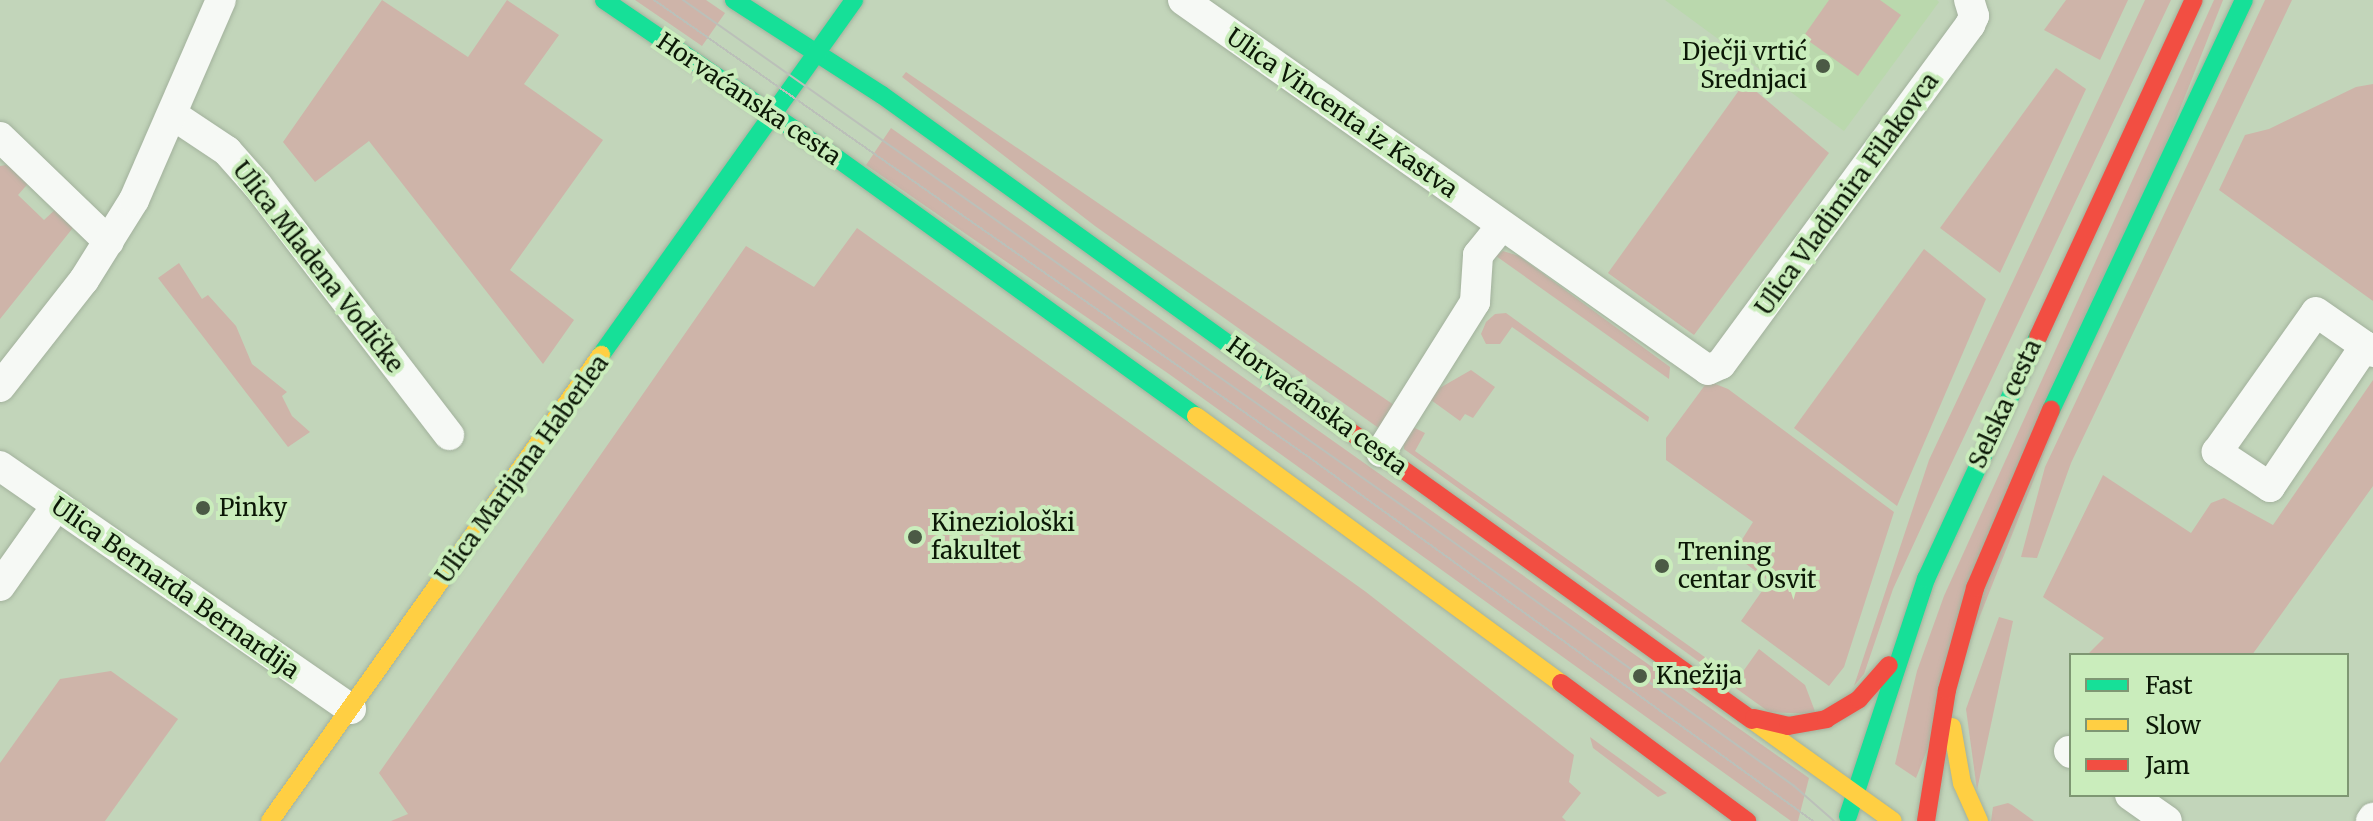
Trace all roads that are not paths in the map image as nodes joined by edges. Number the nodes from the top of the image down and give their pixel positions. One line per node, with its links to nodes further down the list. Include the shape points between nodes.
1 (221, 0): 10 (street)
2 (604, 0): 11 (street, Horvaćanska cesta)
3 (734, 0): 9 (street, Horvaćanska cesta)
4 (854, 0): 9 (street, Ulica Marijana Haberlea)
5 (1183, 0): 13 (street, Ulica Vincenta iz Kastva)
6 (1969, 0): 16 (street, Ulica Vladimira Filakovca, via 1974,16 1970,25 1829,222 1721,364 1708,370)
7 (2194, 0): 23 (street, Selska cesta, via 1952,520)
8 (2244, 0): 24 (street, Selska cesta, via 1999,526 1975,588)
9 (816, 53): 11 (street, Ulica Marijana Haberlea); 19 (street, Horvaćanska cesta)
10 (173, 115): 14 (street); 18 (street, Ulica Mladena Vodičke, via 227,151 258,186)
11 (774, 116): 25 (street, Ulica Marijana Haberlea); 27 (street, Horvaćanska cesta, via 1411,571)
12 (0, 137): 14 (street)
13 (1502, 225): 16 (street, Ulica Vincenta iz Kastva); 19 (street, via 1478,255 1478,292 1468,315)
14 (109, 242): 17 (street)
15 (2369, 349): 15 (street, via 2270,487 2217,452 2316,312)
16 (1700, 365)
17 (0, 387)
18 (449, 435)
19 (1381, 452): 26 (street, Horvaćanska cesta)
20 (0, 466): 21 (street, Ulica Bernarda Bernardija)
21 (57, 505): 22 (street); 25 (street, Ulica Bernarda Bernardija)
22 (0, 586)
23 (1898, 653): 26 (street, via 1859,699 1826,719 1788,726); 28 (street, Selska cesta)
24 (1947, 690): 35 (street, Selska cesta); 36 (street, via 1962,783)
25 (351, 709): 30 (street, Ulica Marijana Haberlea)
26 (1753, 718): 28 (street, Horvaćanska cesta)
27 (1694, 783): 31 (street); 32 (street, Horvaćanska cesta)
28 (1854, 793): 33 (street, Selska cesta); 34 (street, Horvaćanska cesta)
29 (2133, 797): 37 (street)
30 (270, 821)
31 (1725, 821)
32 (1747, 821)
33 (1846, 821)
34 (1893, 821)
35 (1926, 821)
36 (1979, 821)
37 (2167, 821)

